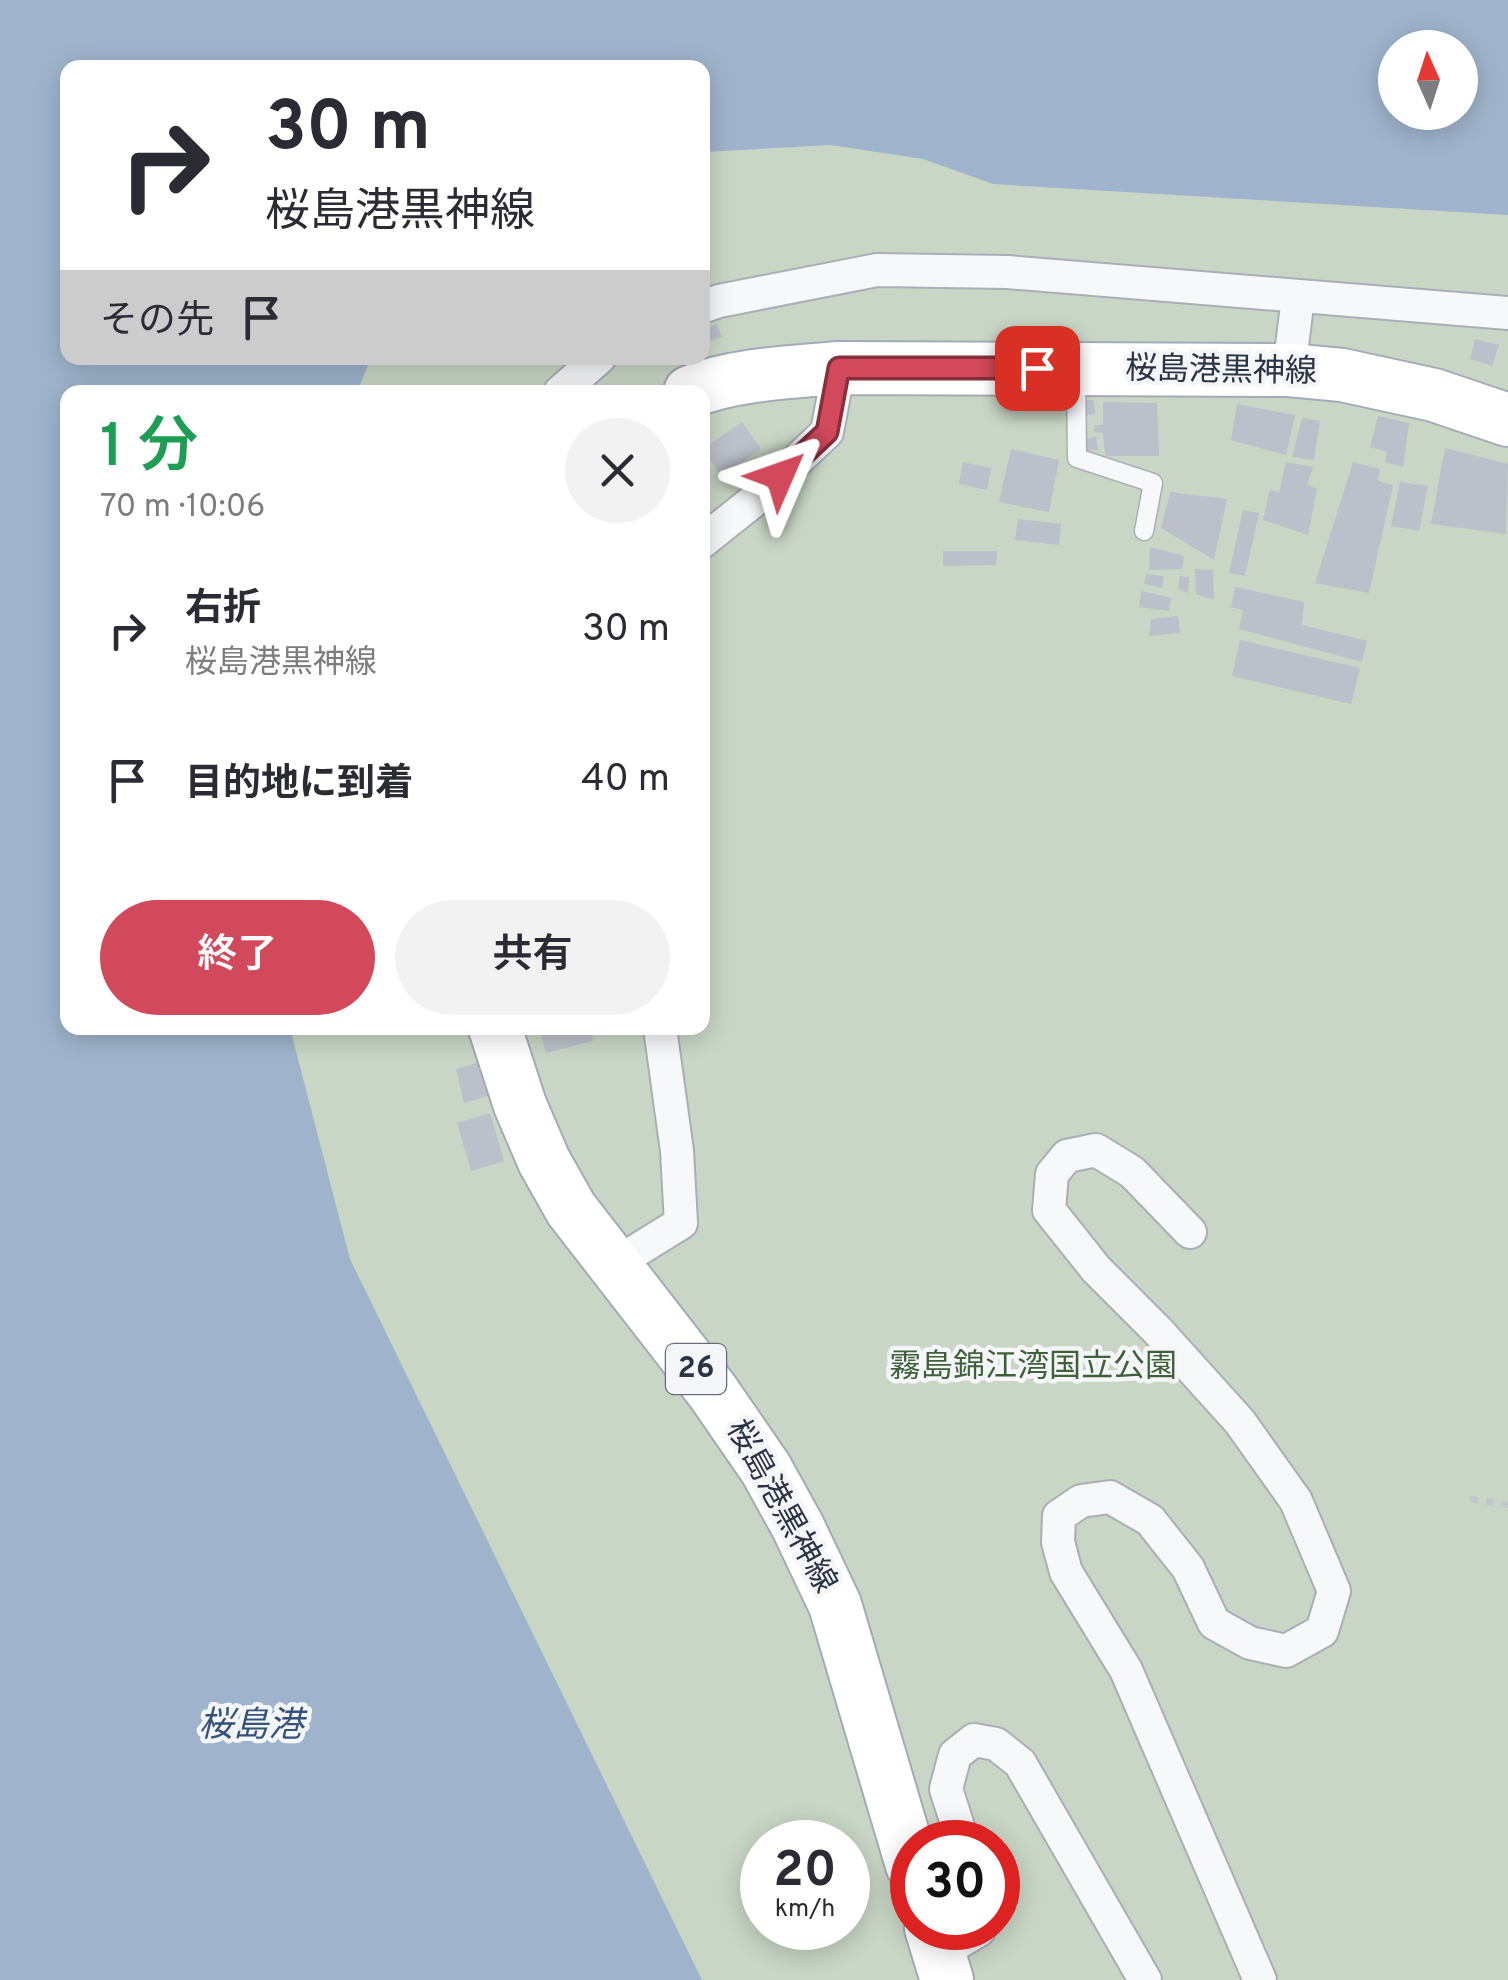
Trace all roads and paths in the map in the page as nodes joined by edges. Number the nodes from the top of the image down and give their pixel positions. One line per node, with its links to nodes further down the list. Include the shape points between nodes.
1 (1298, 297): 2 (street, via 1007,272 877,270); 3 (street); 7 (street)
2 (710, 304)
3 (1508, 314)
4 (591, 365): 8 (street)
5 (839, 368): 6 (main road, 桜島港黒神線); 9 (main road, 桜島港黒神線); 12 (street, via 827,432)
6 (1076, 368): 7 (main road, 桜島港黒神線); 11 (lane, via 1077,458 1153,484)
7 (1289, 370): 10 (main road, 桜島港黒神線, via 1434,395)
8 (568, 385)
9 (710, 386)
10 (1508, 420)
11 (1144, 531)
12 (710, 536)
13 (497, 1035): 16 (main road, 桜島港黒神線 / 26, via 544,1161)
14 (661, 1035): 16 (street, via 681,1223)
15 (1190, 1232): 22 (street, via 1132,1172 1096,1150 1067,1156 1052,1174 1049,1210 1240,1422 1296,1501 1334,1590 1322,1631 1286,1650 1250,1644 1214,1623 1188,1568 1150,1520 1110,1497 1081,1500 1059,1516 1058,1542 1066,1572 1126,1670)
16 (613, 1264): 19 (main road, 桜島港黒神線 / 26, via 714,1392 798,1527 835,1605)
17 (1470, 1499): 18 (path)
18 (1508, 1505)
19 (899, 1820)
20 (955, 1820): 21 (street, via 946,1788 954,1756 974,1740 996,1744 1020,1763)
21 (1145, 1980)
22 (1260, 1980)

